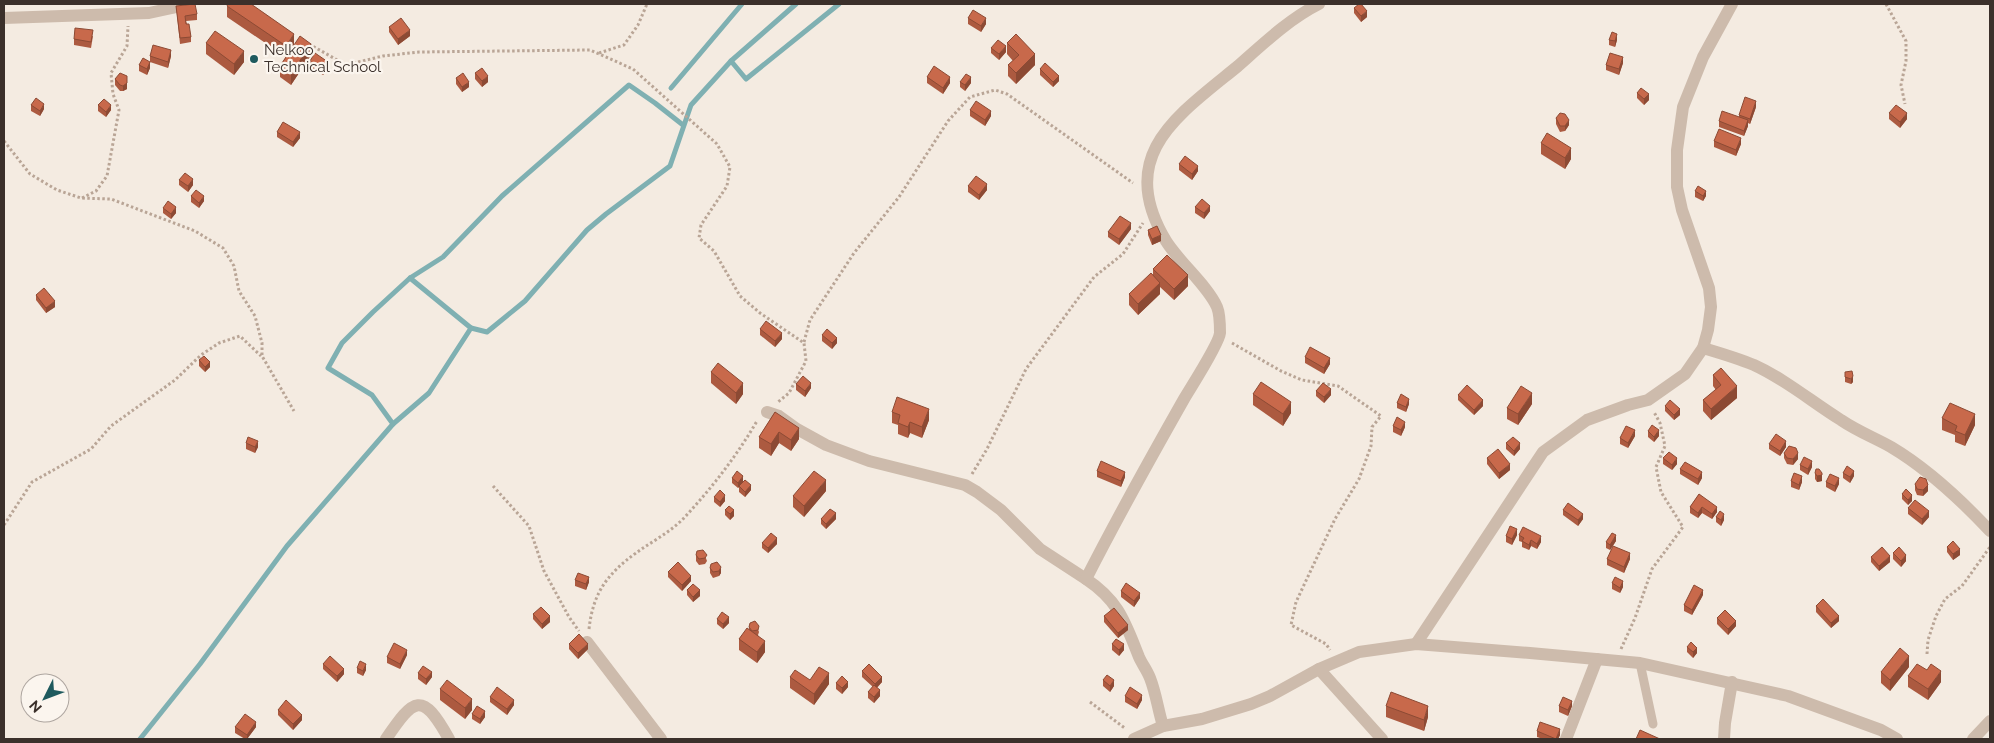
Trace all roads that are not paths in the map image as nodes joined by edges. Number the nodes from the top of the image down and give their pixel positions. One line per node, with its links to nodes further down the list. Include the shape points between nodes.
1 (182, 4): 4 (street, via 149,13)
2 (1319, 4): 8 (street, via 1262,45 1192,104 1158,140 1146,183 1151,211 1170,246 1217,307 1220,335)
3 (1732, 4): 5 (street, via 1706,51 1686,100 1677,150 1677,187 1682,210 1710,288 1711,307)
4 (4, 18)
5 (1703, 348): 7 (street, via 1767,372 1842,421 1890,447 1945,487); 10 (street, via 1685,374 1648,400 1587,420 1543,452)
6 (767, 412): 8 (street, via 826,445 869,461 964,485 1001,510 1040,549)
7 (1990, 531)
8 (1086, 579): 17 (street, via 1103,590 1121,615 1150,678)
9 (587, 642): 20 (street)
10 (1416, 644): 11 (street); 13 (street, via 1359,652)
11 (1598, 659): 12 (street); 23 (street)
12 (1640, 663): 14 (street); 16 (lane)
13 (1319, 669): 17 (street, via 1252,704 1211,717); 22 (street)
14 (1732, 682): 24 (street); 25 (street, via 1788,696 1881,730)
15 (1990, 721): 26 (street)
16 (1653, 724)
17 (1163, 726): 21 (street)
18 (386, 739): 19 (street, via 404,713 422,705 435,714)
19 (449, 739)
20 (661, 739)
21 (1135, 739)
22 (1382, 739)
23 (1566, 739)
24 (1724, 739)
25 (1897, 739)
26 (1973, 739)

